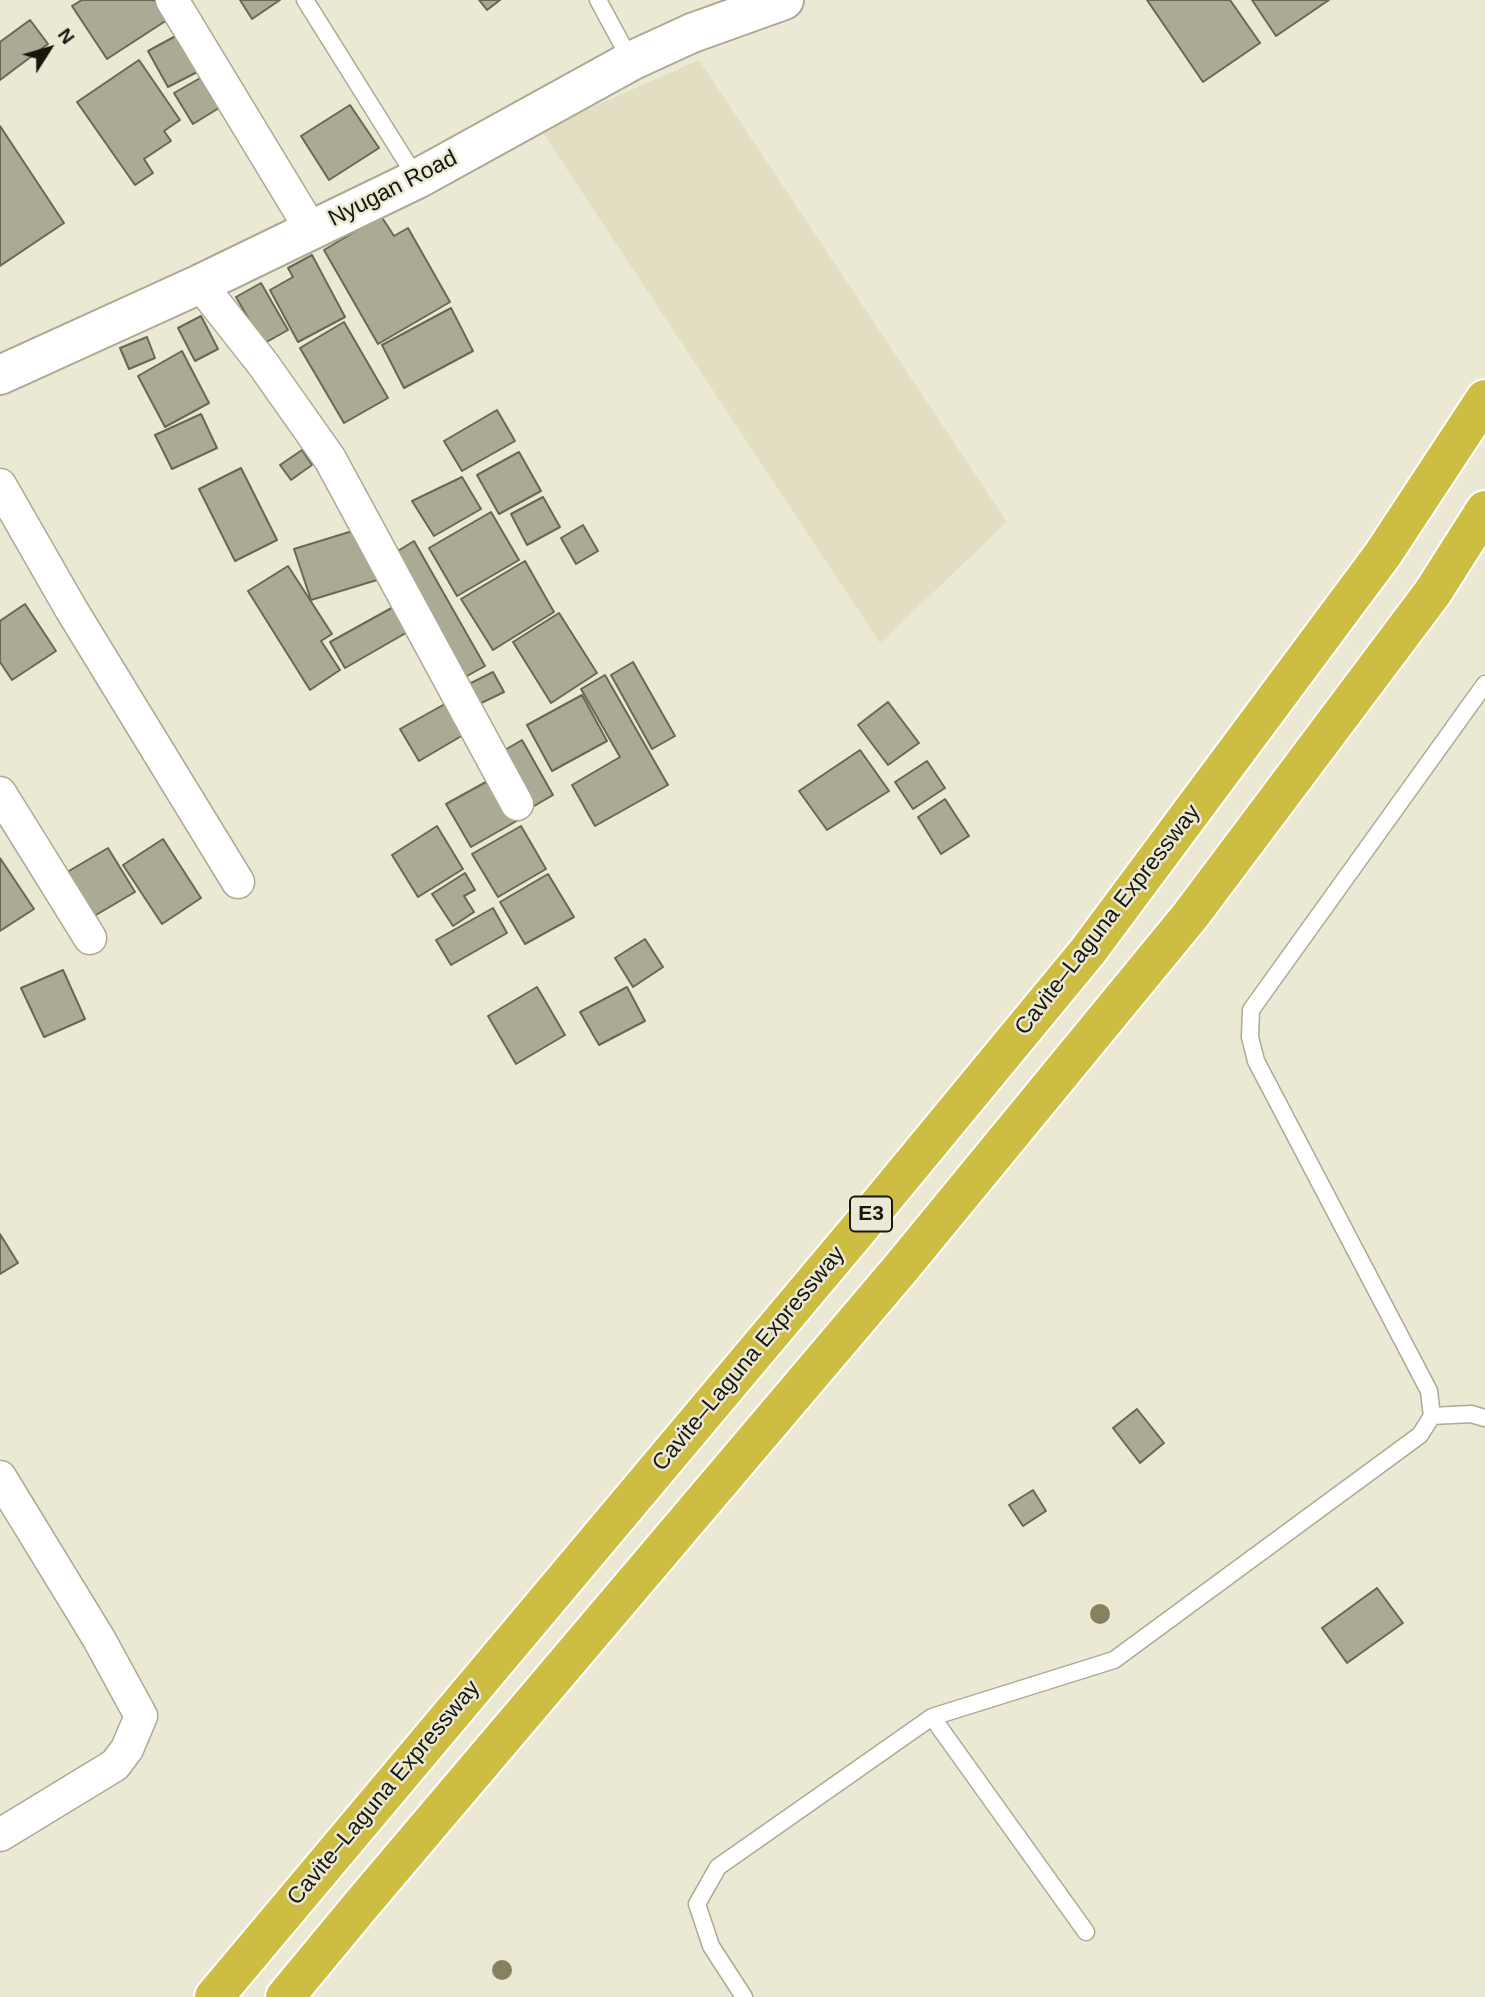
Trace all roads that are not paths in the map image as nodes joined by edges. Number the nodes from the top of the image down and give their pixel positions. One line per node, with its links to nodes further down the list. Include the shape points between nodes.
1 (172, 0): 7 (street)
2 (305, 0): 6 (lane)
3 (598, 0): 5 (lane)
4 (766, 2): 5 (main road, Nyugan Road)
5 (631, 61): 6 (main road, Nyugan Road)
6 (417, 179): 7 (main road, Nyugan Road)
7 (312, 230): 8 (main road, Nyugan Road)
8 (200, 284): 9 (main road, Nyugan Road); 15 (street, via 330,459)
9 (0, 375)
10 (1485, 399): 24 (highway, Cavite–Laguna Expressway / E3, via 1384,554 1088,951)
11 (0, 485): 16 (street)
12 (1485, 510): 25 (highway, E3, via 1433,592 1190,916 901,1268)
13 (1485, 684): 18 (lane, via 1251,1010 1250,1037 1256,1061 1429,1391)
14 (0, 793): 17 (street)
15 (517, 804)
16 (238, 882)
17 (90, 938)
18 (1432, 1416): 19 (lane); 21 (lane, via 1420,1435 1114,1660)
19 (1485, 1418)
20 (0, 1477): 22 (street, via 141,1716 115,1765)
21 (932, 1717): 23 (lane); 26 (lane, via 718,1867 697,1904 711,1946)
22 (0, 1835)
23 (1086, 1932)
24 (214, 1997)
25 (285, 1997)
26 (744, 1997)

